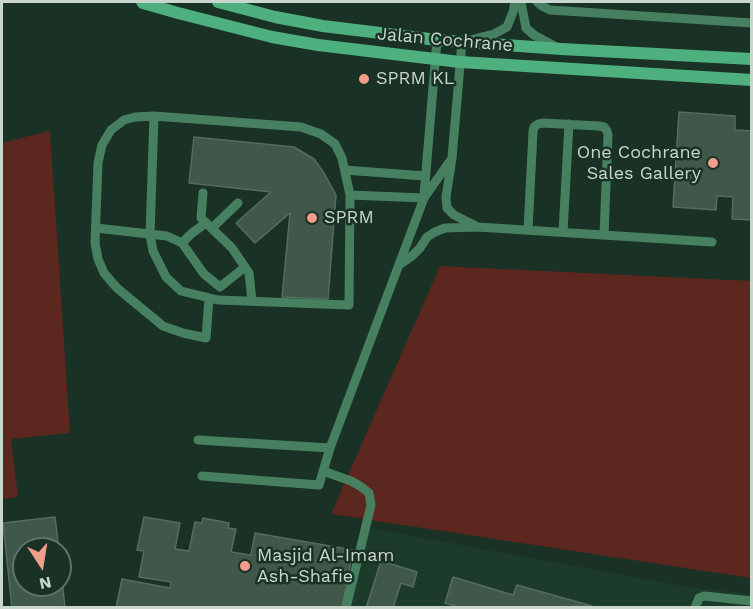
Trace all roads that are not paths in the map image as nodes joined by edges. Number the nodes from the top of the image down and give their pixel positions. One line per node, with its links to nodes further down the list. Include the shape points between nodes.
1 (141, 2): 11 (street, Jalan Cochrane, via 272,37)
2 (218, 2): 7 (street, Jalan Cochrane, via 323,26)
3 (515, 2): 8 (lane, via 507,27)
4 (521, 2): 9 (lane, via 526,28)
5 (537, 2): 6 (lane, via 550,10)
6 (752, 23)
7 (437, 40): 8 (street, Jalan Cochrane); 11 (lane)
8 (462, 42): 9 (street, Jalan Cochrane); 12 (lane)
9 (561, 49): 10 (street, Jalan Cochrane)
10 (752, 59)
11 (435, 60): 12 (street, Jalan Cochrane); 18 (lane)
12 (460, 62): 13 (street, Jalan Cochrane); 16 (lane)
13 (752, 80)
14 (154, 116): 17 (lane, via 301,127 335,144); 25 (lane, via 124,120 111,130 102,145); 28 (lane)
15 (569, 124): 26 (lane, via 542,123 534,127); 27 (lane); 29 (lane, via 599,126 607,131)
16 (452, 158): 21 (lane); 24 (lane, via 447,208)
17 (345, 170): 18 (lane); 20 (lane)
18 (425, 176): 21 (lane)
19 (203, 193): 23 (lane, via 201,218)
20 (350, 195): 21 (lane); 35 (lane, via 349,305)
21 (424, 198): 32 (lane)
22 (238, 203): 23 (lane)
23 (209, 226): 31 (lane, via 192,233); 33 (lane)
24 (478, 227): 26 (lane); 32 (lane, via 435,232)
25 (96, 228): 28 (lane); 34 (lane, via 95,243 104,273 163,326 206,338)
26 (528, 230): 27 (lane)
27 (562, 232): 29 (lane)
28 (150, 235): 31 (lane, via 167,236); 34 (lane, via 166,277 181,291)
29 (603, 235): 30 (lane)
30 (712, 242)
31 (182, 243): 33 (lane, via 204,274 220,287)
32 (399, 265): 37 (lane)
33 (245, 267): 35 (lane)
34 (209, 297): 35 (lane)
35 (252, 301)
36 (198, 440): 37 (lane)
37 (330, 448): 38 (lane)
38 (323, 471): 39 (lane, via 320,485); 41 (lane, via 351,481 369,493 371,505)
39 (202, 476)
40 (752, 601): 42 (lane, via 704,596)
41 (346, 608)
42 (695, 608)

